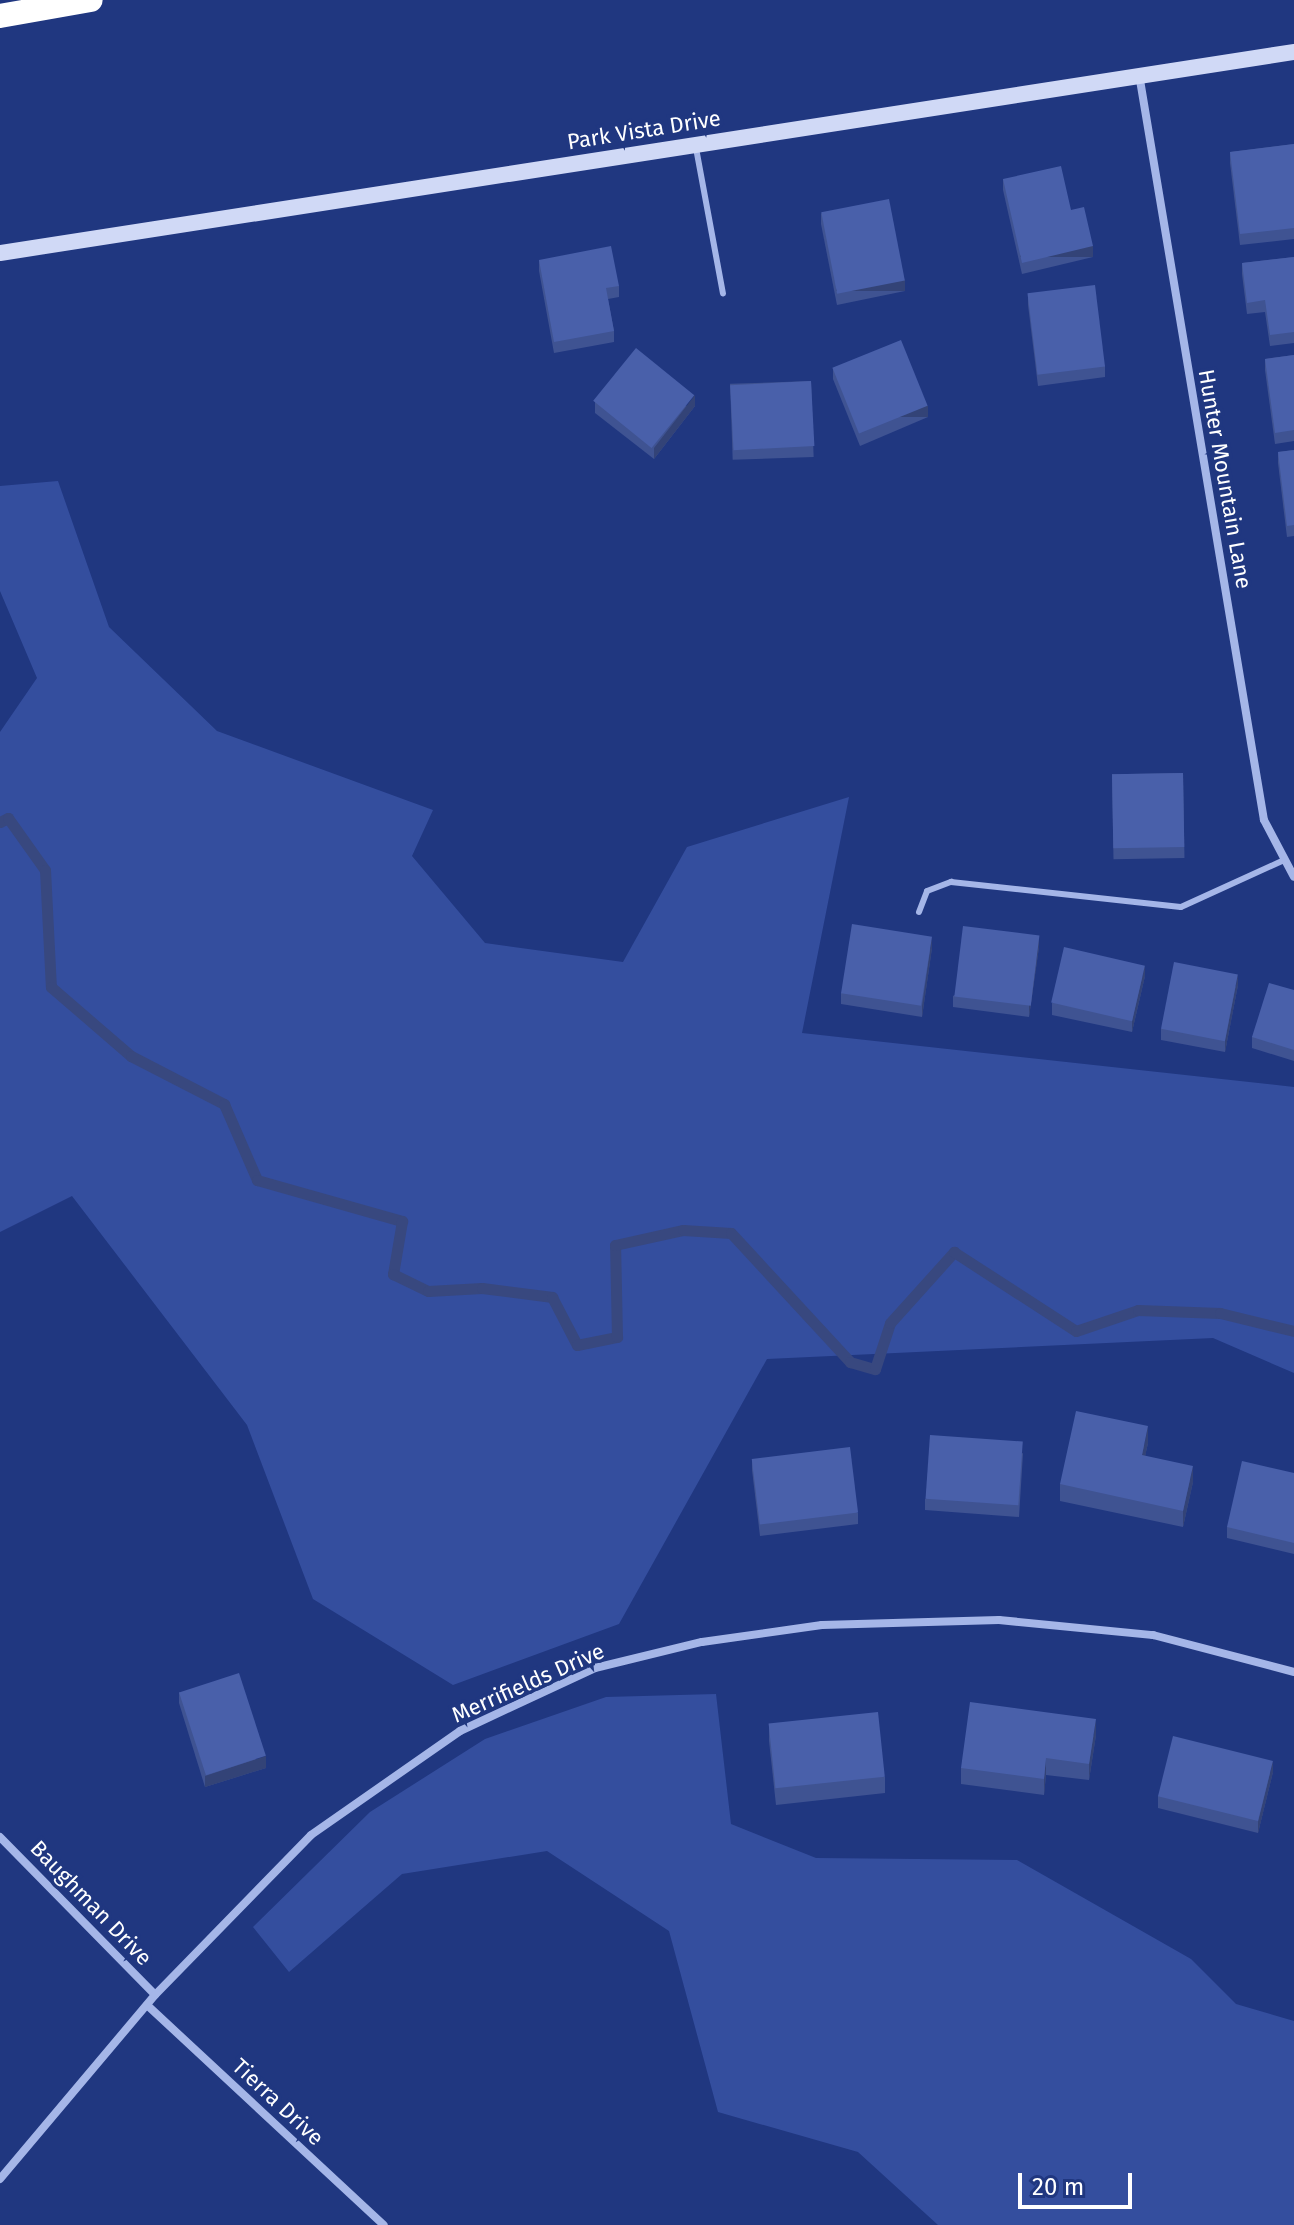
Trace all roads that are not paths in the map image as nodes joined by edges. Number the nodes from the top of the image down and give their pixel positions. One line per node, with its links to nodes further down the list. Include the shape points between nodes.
1 (91, 0): 2 (highway)
2 (0, 16)
3 (1294, 52): 4 (street, Park Vista Drive)
4 (1140, 80): 5 (street, Park Vista Drive); 8 (street, Hunter Mountain Lane, via 1264,820)
5 (696, 144): 6 (street, Park Vista Drive); 7 (lane)
6 (0, 253)
7 (723, 294)
8 (1282, 861): 9 (street, Hunter Mountain Lane); 10 (lane, via 1181,907 951,882 927,891)
9 (1294, 877)
10 (919, 912)
11 (1294, 1672): 13 (street, Merrifields Drive, via 1153,1635 999,1620 822,1625 702,1642 595,1668 460,1731 311,1835)
12 (0, 1837): 13 (street, Baughman Drive)
13 (155, 1995): 14 (street, Merrifields Drive)
14 (147, 2005): 15 (street, Merrifields Drive); 16 (street, Tierra Drive)
15 (0, 2179)
16 (384, 2225)

